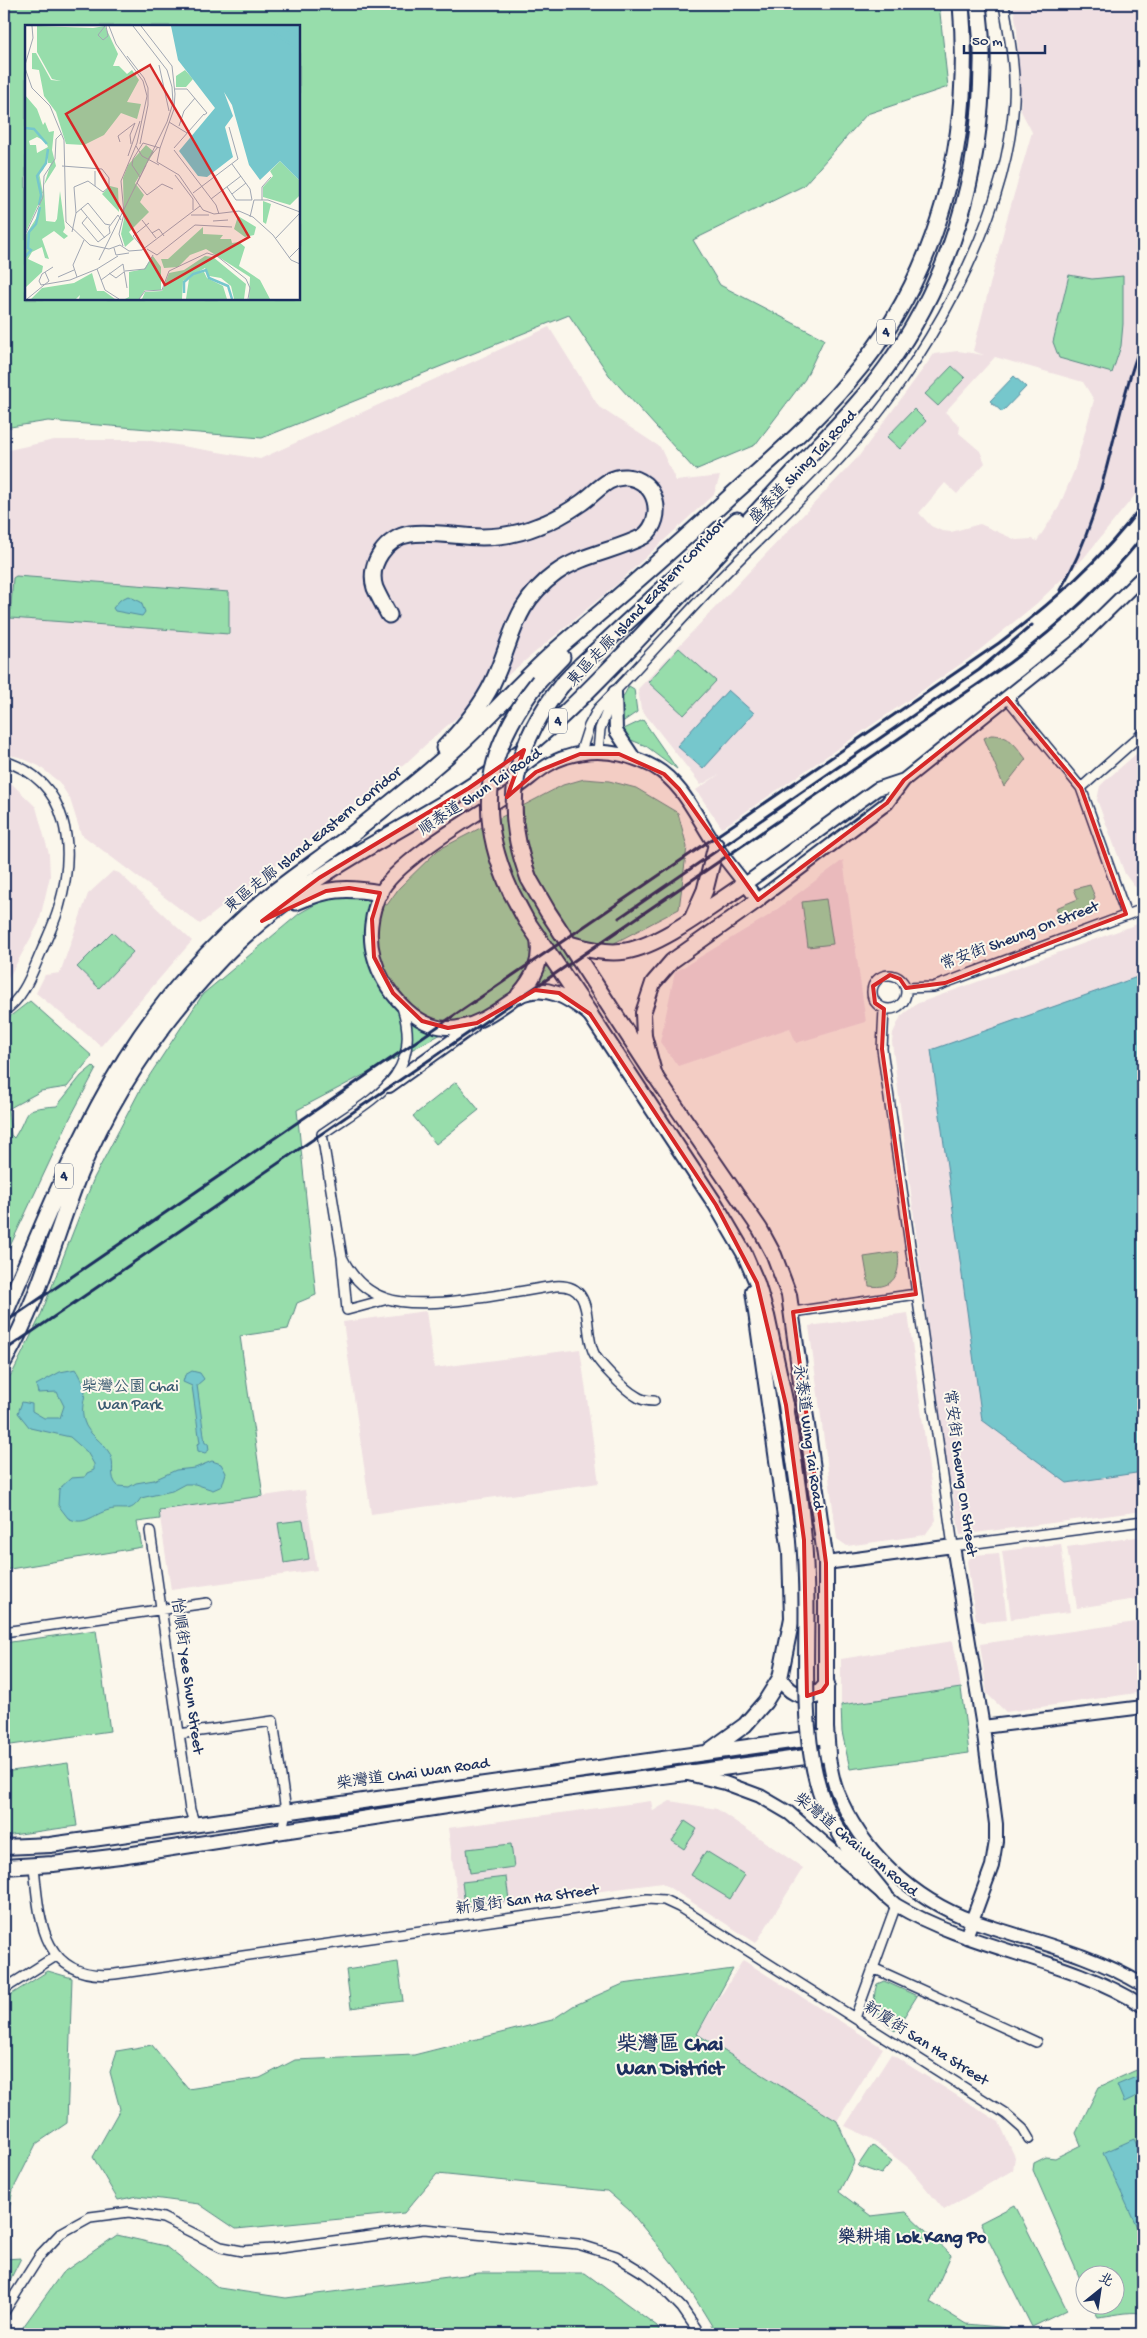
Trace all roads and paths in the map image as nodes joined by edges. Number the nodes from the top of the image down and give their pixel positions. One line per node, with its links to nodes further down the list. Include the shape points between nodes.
1 (961, 4): 5 (highway, 東區走廊 Island Eastern Corridor / 4, via 964,84 956,156 936,232 903,305 864,363 831,402)
2 (978, 4): 4 (highway, 東區走廊 Island Eastern Corridor / 4, via 983,60 980,123 966,198 944,267 928,300 885,370 860,402)
3 (1004, 4): 8 (street, 盛泰道 Shing Tai Road, via 1014,99 1009,137 987,220 935,331 894,393 842,456 712,587)
4 (804, 461): 25 (highway, 東區走廊 Island Eastern Corridor / 4, via 593,686 541,736 469,788 318,878); 27 (highway, bridge, via 561,686 527,739 514,788 516,836 529,879)
5 (644, 576): 17 (highway, 東區走廊 Island Eastern Corridor / 4, via 540,664 460,744); 26 (highway, bridge, via 539,681 521,705 496,754 488,806 491,838 511,892)
6 (1143, 576): 9 (street, via 1076,642)
7 (389, 615): 17 (highway, via 375,586 375,572 382,550 398,537 419,533 484,537 525,530 570,511 618,478 640,481 654,496 656,517 644,536 565,567 531,596 515,621 486,695 446,746)
8 (615, 692): 11 (street, 盛泰道 Shing Tai Road, via 600,729); 12 (street, 盛泰道 Shing Tai Road, via 598,709); 13 (street, via 616,731)
9 (1007, 698): 15 (street); 16 (street)
10 (1143, 733): 16 (street)
11 (598, 752): 12 (street, 順泰道 Shun Tai Road); 13 (street, 順泰道 Shun Tai Road)
12 (580, 754): 20 (street, 順泰道 Shun Tai Road, via 566,757 536,772 519,787 416,856)
13 (634, 758): 18 (street, 順泰道 Shun Tai Road, via 673,781)
14 (4, 761): 32 (street, via 27,770 50,791 61,811 66,852 66,879 59,909 23,992)
15 (904, 780): 19 (street, via 877,789); 21 (street, via 887,802)
16 (1081, 788): 23 (street)
17 (403, 792): 44 (highway, 東區走廊 Island Eastern Corridor / 4, via 244,918 206,955 160,1008 90,1118)
18 (716, 846): 19 (street, 順泰道 Shun Tai Road); 24 (highway, via 705,890)
19 (745, 884): 21 (street, 順泰道 Shun Tai Road); 24 (highway)
20 (380, 892): 25 (highway, via 350,888 326,891 289,906); 30 (street, 順泰道 Shun Tai Road, via 372,919 374,957 381,974)
21 (758, 900): 35 (main road, 永泰道 Wing Tai Road, via 672,961 653,983 644,1004 643,1021)
22 (1143, 909): 23 (street, 常安街 Sheung On Street)
23 (1126, 914): 28 (street, 常安街 Sheung On Street, via 946,983)
24 (693, 917): 27 (highway, via 649,944 625,951 605,952)
25 (262, 922): 45 (highway, 東區走廊 Island Eastern Corridor / 4, via 186,996 154,1036 124,1083 89,1152 28,1314)
26 (538, 936): 29 (highway, via 539,962 532,979); 33 (highway)
27 (569, 944): 35 (highway)
28 (906, 988): 31 (street, via 907,994 901,1005); 31 (street, via 900,979 890,975 876,981 872,997)
29 (519, 996): 33 (main road, via 535,990 553,992 574,1001); 34 (street)
30 (402, 1004): 34 (street, 順泰道 Shun Tai Road, via 416,1018 434,1026 448,1028); 36 (street, via 409,1037 402,1063)
31 (884, 1009): 40 (street, 常安街 Sheung On Street, via 882,1049)
32 (4, 1011)
33 (590, 1014): 38 (main road, 永泰道 Wing Tai Road, via 716,1205)
34 (477, 1023): 36 (street)
35 (655, 1076): 43 (main road, 永泰道 Wing Tai Road, via 768,1242 780,1268)
36 (389, 1086): 37 (street, via 322,1134)
37 (342, 1257): 39 (street); 42 (street, via 347,1310)
38 (751, 1268): 54 (main road, via 790,1552 792,1618); 72 (main road, 永泰道 Wing Tai Road, bridge, via 767,1316 786,1406 806,1563 808,1741 816,1780 826,1809 851,1853)
39 (366, 1288): 41 (street); 42 (street, via 370,1299)
40 (916, 1294): 43 (street); 49 (street, 常安街 Sheung On Street)
41 (388, 1299): 42 (street); 46 (street, via 438,1302 563,1286 576,1291 585,1302 595,1356 632,1393)
42 (361, 1306)
43 (793, 1312): 50 (main road, 永泰道 Wing Tai Road)
44 (4, 1316)
45 (4, 1361)
46 (654, 1401)
47 (1143, 1521): 49 (street)
48 (150, 1531): 52 (street, 怡順街 Yee Shun Street)
49 (953, 1546): 50 (street); 57 (street, 常安街 Sheung On Street)
50 (826, 1563): 55 (main road, 永泰道 Wing Tai Road)
51 (207, 1603): 52 (street)
52 (161, 1610): 53 (street); 58 (street, 怡順街 Yee Shun Street)
53 (4, 1632)
54 (780, 1678): 55 (main road, via 785,1688 804,1697 816,1696); 60 (main road, via 745,1725)
55 (827, 1684): 59 (main road, 永泰道 Wing Tai Road)
56 (1143, 1707): 57 (street)
57 (983, 1727): 74 (street, 常安街 Sheung On Street, via 996,1841 992,1866)
58 (179, 1734): 63 (street, via 273,1721); 64 (street, 怡順街 Yee Shun Street)
59 (826, 1736): 60 (main road, 柴灣道 Chai Wan Road); 61 (main road, 永泰道 Wing Tai Road)
60 (707, 1753): 63 (main road, 柴灣道 Chai Wan Road)
61 (828, 1754): 62 (main road, 柴灣道 Chai Wan Road); 69 (street, 永泰道 Wing Tai Road, via 836,1788 846,1811)
62 (683, 1773): 65 (main road, 柴灣道 Chai Wan Road); 72 (street, 柴灣道 Chai Wan Road, via 760,1796 789,1813)
63 (286, 1811): 64 (main road, 柴灣道 Chai Wan Road); 65 (street)
64 (195, 1825): 66 (main road); 68 (main road, 柴灣道 Chai Wan Road)
65 (282, 1832): 66 (main road, 柴灣道 Chai Wan Road)
66 (198, 1844): 70 (main road, 柴灣道 Chai Wan Road)
67 (4, 1847): 68 (main road, 柴灣道 Chai Wan Road)
68 (32, 1847): 70 (main road)
69 (882, 1860): 74 (street, 柴灣道 Chai Wan Road, via 926,1898)
70 (34, 1866): 71 (main road, 柴灣道 Chai Wan Road); 76 (street, via 41,1922 46,1940)
71 (4, 1868)
72 (885, 1895): 73 (street, 柴灣道 Chai Wan Road)
73 (896, 1905): 75 (street, 柴灣道 Chai Wan Road, via 929,1923); 77 (street)
74 (972, 1920): 75 (street, 常安街 Sheung On Street); 78 (street, 柴灣道 Chai Wan Road, via 1087,1957)
75 (966, 1937): 80 (street, 柴灣道 Chai Wan Road, via 1072,1971)
76 (56, 1956): 79 (street); 81 (street, 新廈街 San Ha Street, via 81,1971 106,1975 656,1899 679,1907)
77 (873, 1968): 81 (street); 82 (street)
78 (1143, 1986)
79 (4, 1989)
80 (1143, 2006)
81 (855, 2018): 83 (street, 新廈街 San Ha Street, via 1006,2114 1023,2129)
82 (1036, 2042)
83 (1029, 2140)
84 (4, 2312): 85 (street, via 41,2254 61,2233 90,2217 130,2212 163,2218 221,2247 242,2251 424,2228 578,2244 616,2256 644,2273 682,2308)
85 (700, 2334)

